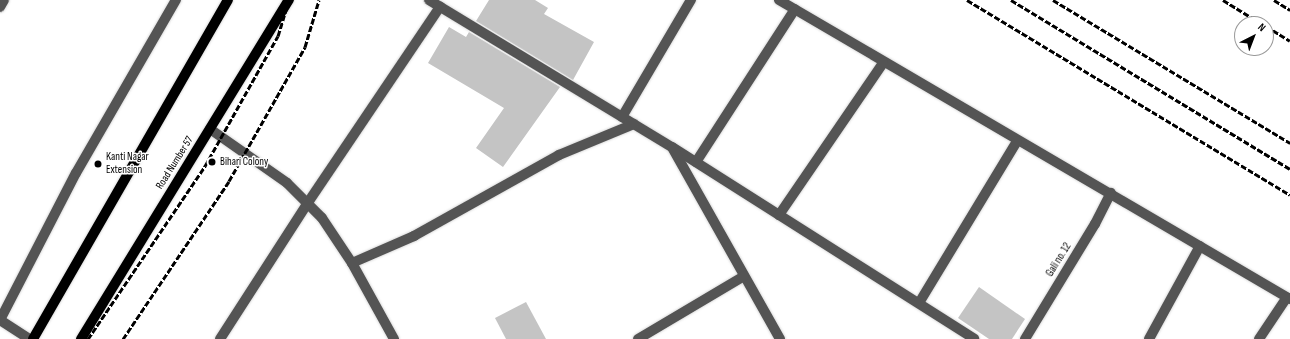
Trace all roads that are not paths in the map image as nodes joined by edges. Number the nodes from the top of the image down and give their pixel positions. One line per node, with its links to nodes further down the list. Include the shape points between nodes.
1 (4, 0): 8 (street)
2 (176, 0): 26 (street, via 76,173)
3 (228, 0): 28 (main road)
4 (289, 0): 14 (main road, Road Number 57)
5 (429, 0): 9 (street)
6 (691, 0): 12 (street)
7 (779, 0): 10 (street)
8 (0, 7)
9 (440, 7): 12 (street); 19 (street)
10 (795, 9): 11 (street); 17 (street)
11 (883, 63): 15 (street); 20 (street)
12 (622, 117): 13 (street)
13 (634, 124): 16 (street); 22 (street, via 559,155 414,236)
14 (210, 129): 19 (street, via 287,183); 29 (main road, Road Number 57)
15 (1017, 141): 18 (street); 25 (street)
16 (672, 148): 17 (street); 23 (street)
17 (696, 162): 20 (street)
18 (1111, 193): 21 (street); 35 (street, Gali no. 12)
19 (307, 204): 22 (street, via 322,218); 30 (street)
20 (779, 215): 25 (street)
21 (1200, 246): 24 (street); 36 (street)
22 (352, 263): 31 (street)
23 (744, 276): 32 (street); 33 (street)
24 (1288, 298): 37 (street)
25 (919, 303): 34 (street)
26 (0, 320): 27 (street)
27 (28, 339)
28 (34, 339)
29 (82, 339)
30 (220, 339)
31 (394, 339)
32 (638, 339)
33 (780, 339)
34 (974, 339)
35 (1025, 339)
36 (1149, 339)
37 (1259, 339)

